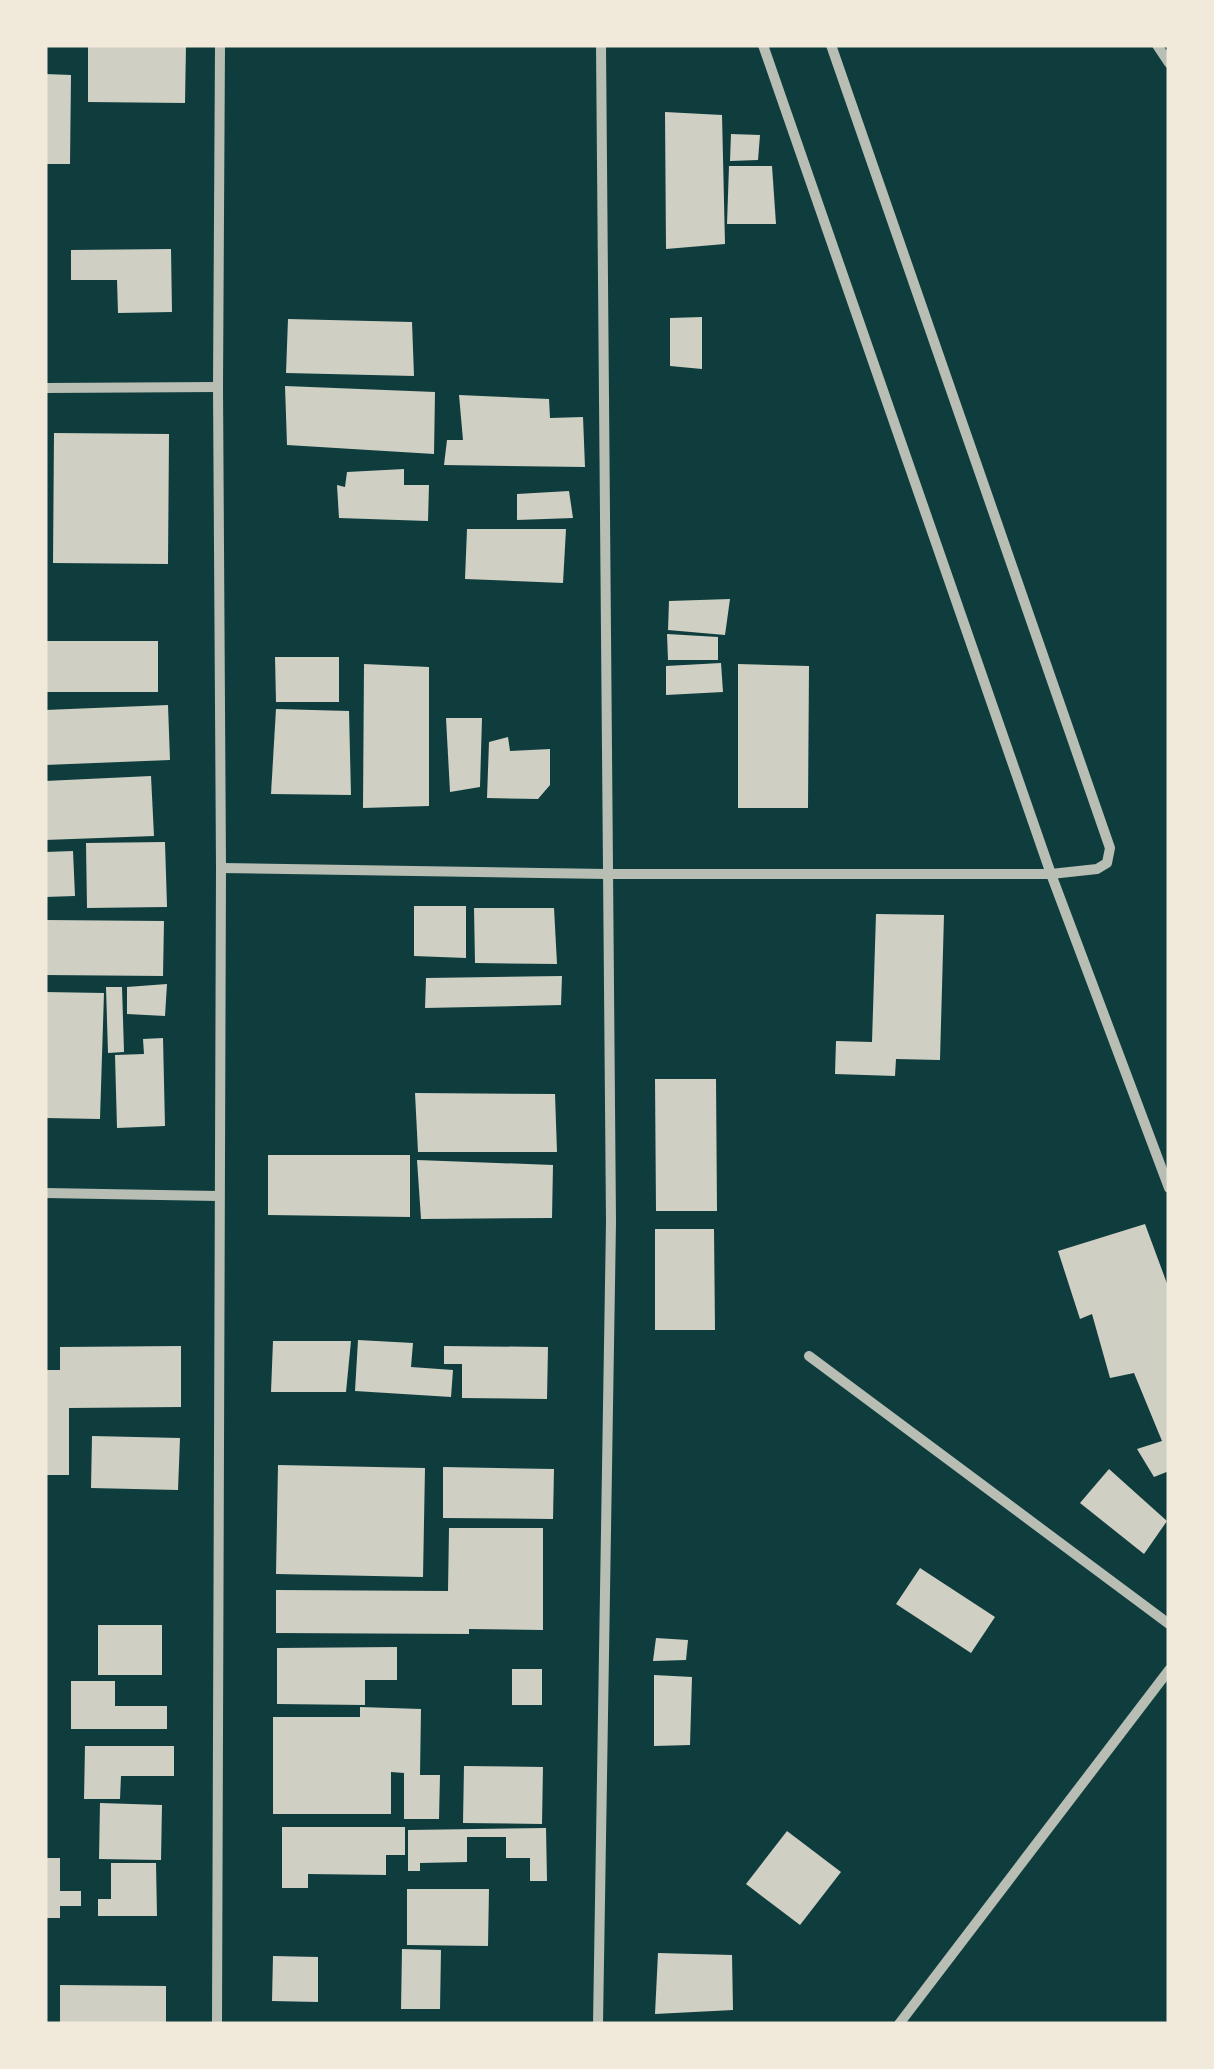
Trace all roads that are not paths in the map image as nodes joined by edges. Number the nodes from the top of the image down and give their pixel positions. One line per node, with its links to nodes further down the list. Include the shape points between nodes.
1 (220, 45): 7 (street)
2 (601, 45): 10 (street)
3 (763, 45): 11 (street)
4 (831, 45): 11 (street, via 1110,848 1107,863 1097,869)
5 (1157, 45): 6 (street)
6 (1169, 63)
7 (218, 387): 8 (street); 9 (street)
8 (45, 388)
9 (221, 868): 10 (street); 14 (street)
10 (607, 874): 11 (street); 19 (street, via 611,1222)
11 (1051, 874): 12 (street)
12 (1169, 1188)
13 (45, 1194): 14 (street)
14 (218, 1196): 18 (street)
15 (808, 1356): 16 (street)
16 (1169, 1624)
17 (1169, 1670): 20 (street)
18 (217, 2024)
19 (598, 2024)
20 (899, 2024)

